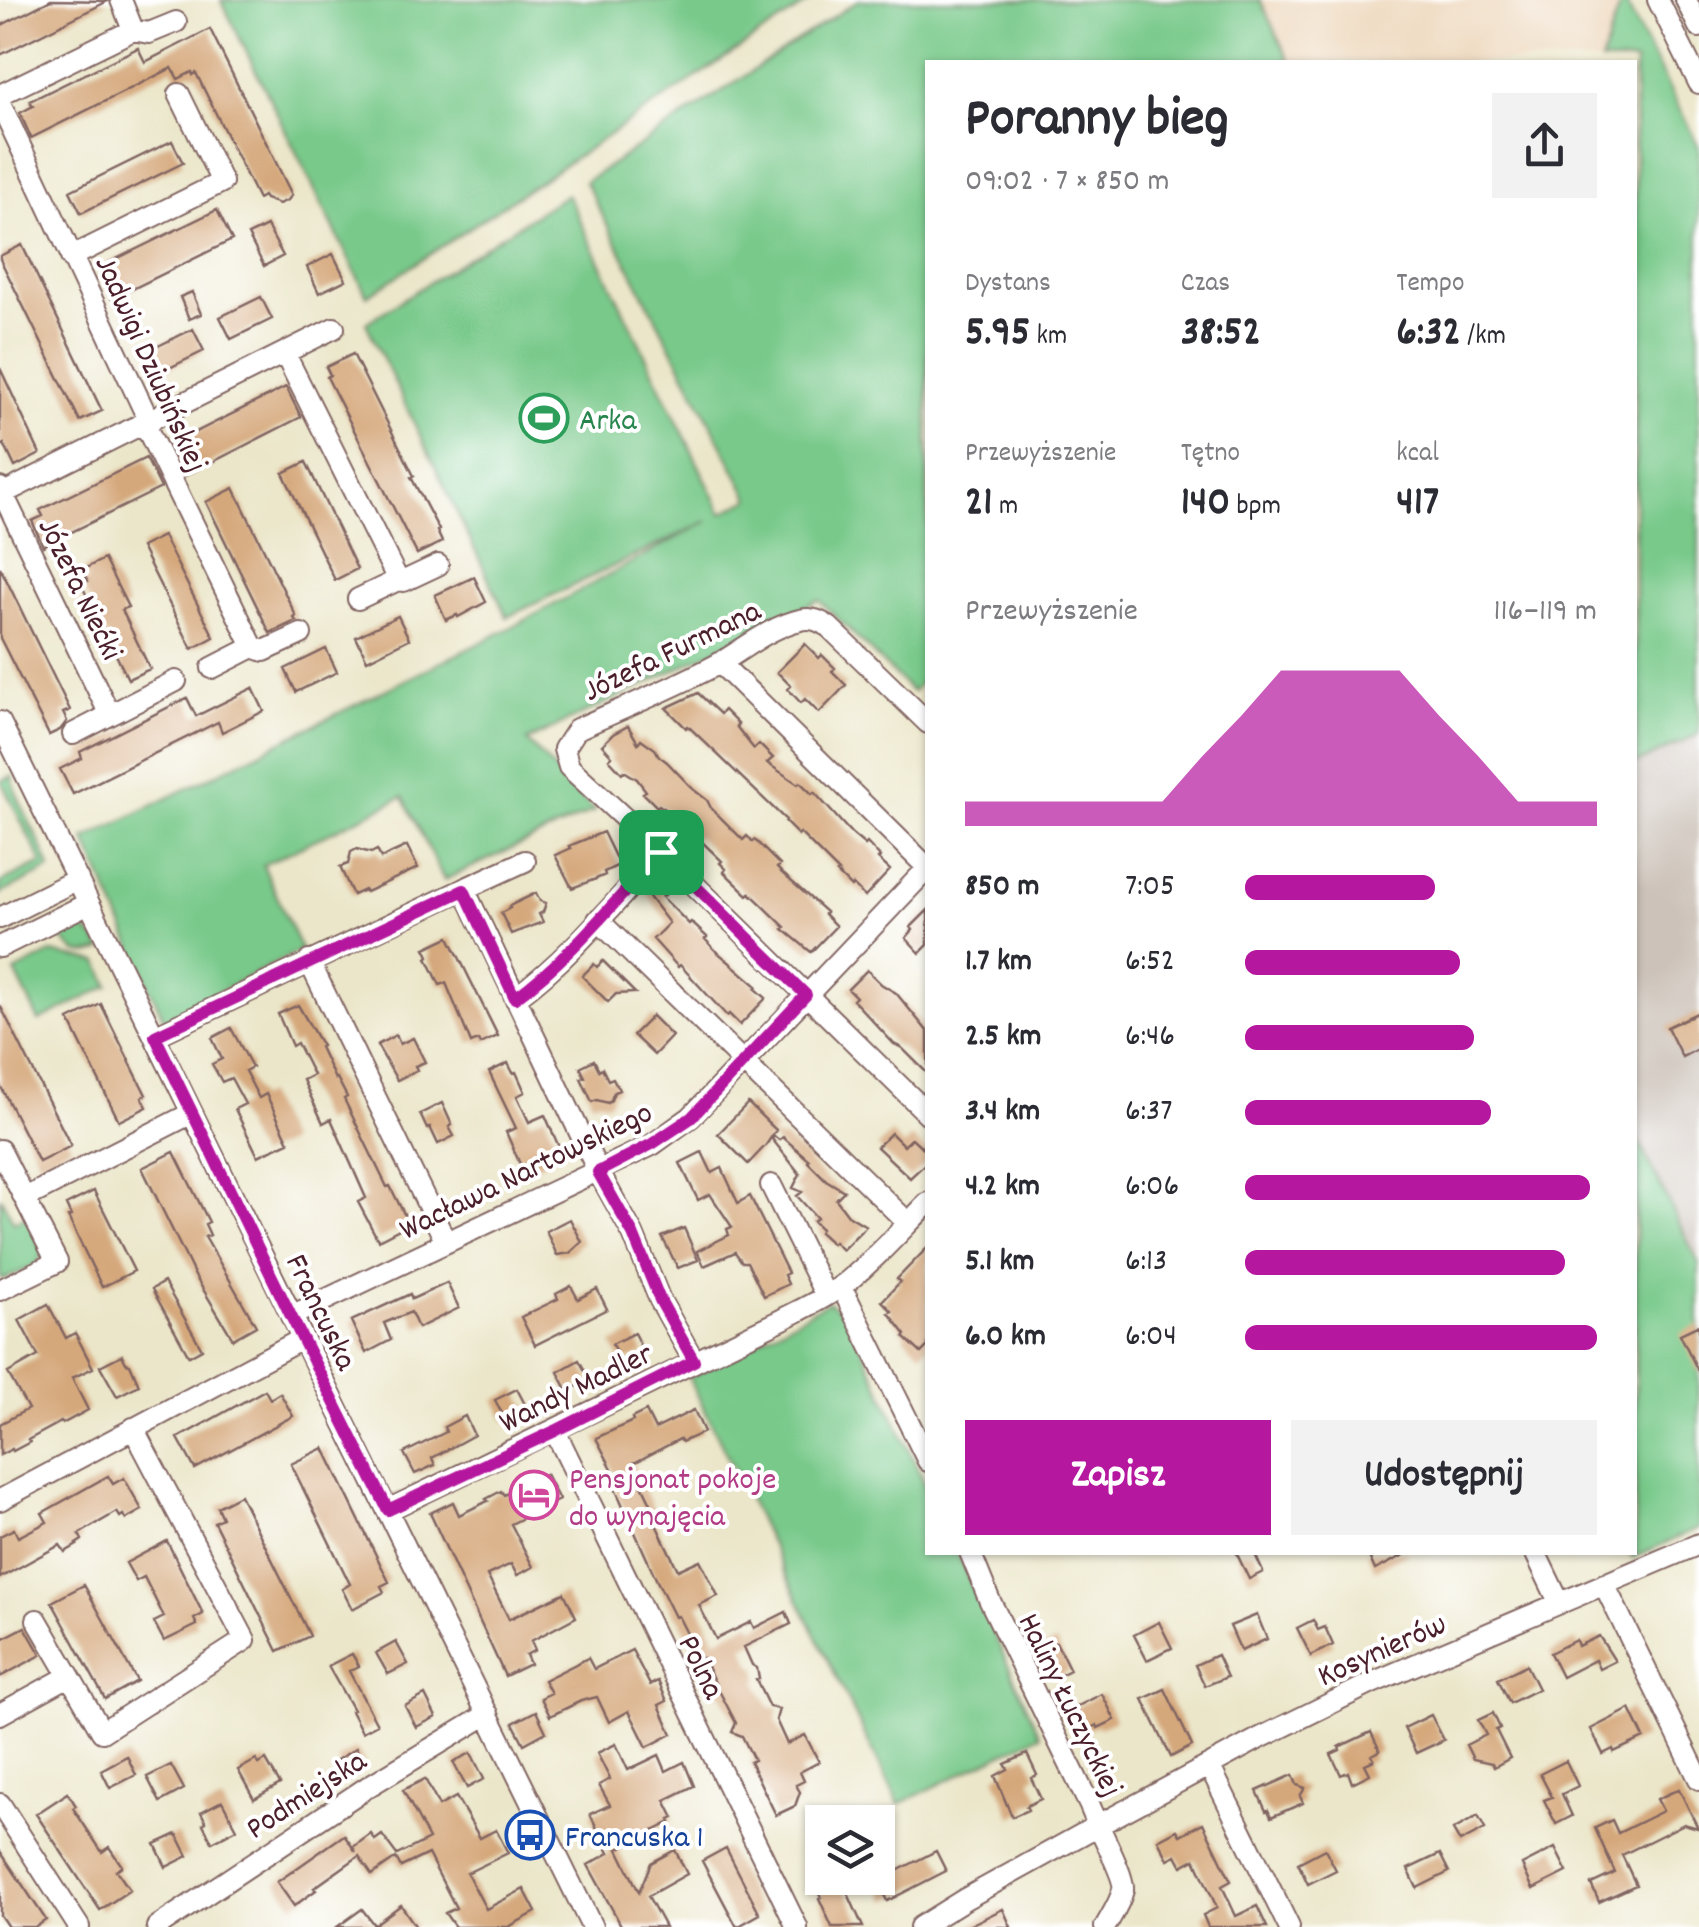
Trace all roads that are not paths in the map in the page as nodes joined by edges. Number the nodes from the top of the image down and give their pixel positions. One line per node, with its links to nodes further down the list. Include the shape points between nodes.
1 (121, 0): 6 (street)
2 (1658, 0): 7 (street)
3 (1686, 0): 5 (street)
4 (176, 22): 6 (street, via 149,33)
5 (1699, 27)
6 (133, 30): 9 (street)
7 (1699, 83)
8 (179, 94): 12 (street, via 222,182)
9 (0, 95)
10 (0, 103): 11 (street, Jadwigi Dziubińskiej)
11 (6, 135): 12 (street, Jadwigi Dziubińskiej)
12 (72, 256): 15 (street, Jadwigi Dziubińskiej)
13 (334, 328): 14 (street)
14 (285, 354): 15 (street); 18 (street)
15 (149, 421): 16 (street); 21 (street, Jadwigi Dziubińskiej, via 148,431)
16 (1, 492): 25 (street, Józefa Niećki)
17 (438, 565): 18 (street)
18 (398, 580): 19 (street)
19 (358, 599)
20 (301, 634): 21 (street, via 264,651)
21 (253, 648): 23 (street)
22 (720, 663): 26 (street, Józefa Furmana, via 796,621 815,619); 29 (street, Józefa Furmana, via 577,730 564,749 570,767); 31 (street)
23 (212, 668)
24 (176, 681): 25 (street, Józefa Niećki)
25 (110, 715): 28 (street, Józefa Niećki)
26 (925, 720)
27 (0, 722): 33 (street, Francuska)
28 (72, 734)
29 (661, 852): 37 (street); 40 (street)
30 (525, 861): 34 (street)
31 (925, 865)
32 (925, 871): 40 (street, Wacława Nartowskiego)
33 (78, 879): 35 (street, Francuska); 36 (street)
34 (464, 890): 39 (street); 41 (street)
35 (89, 903): 38 (street); 42 (street, Francuska)
36 (0, 918)
37 (598, 920): 41 (street); 43 (street)
38 (0, 947)
39 (309, 962): 42 (street); 52 (street)
40 (806, 995): 43 (street, Wacława Nartowskiego); 44 (street)
41 (515, 998): 47 (street)
42 (155, 1036): 45 (street, Francuska)
43 (744, 1063): 47 (street, Wacława Nartowskiego, via 691,1118); 51 (street)
44 (925, 1111)
45 (192, 1114): 49 (street); 55 (street, Francuska)
46 (0, 1150): 49 (street)
47 (598, 1172): 52 (street, Wacława Nartowskiego); 57 (street)
48 (771, 1185): 54 (street)
49 (25, 1198): 53 (street, via 57,1262)
50 (925, 1206): 51 (street, Wandy Madler)
51 (908, 1223): 54 (street, Wandy Madler)
52 (446, 1242): 55 (street, Wacława Nartowskiego)
53 (0, 1290)
54 (833, 1291): 57 (street, Wandy Madler); 60 (street)
55 (291, 1316): 56 (street, Francuska)
56 (302, 1339): 58 (street); 62 (street, Francuska)
57 (694, 1361): 59 (street, Wandy Madler)
58 (133, 1428): 61 (street); 69 (street, via 245,1640 102,1732)
59 (555, 1431): 62 (street, Wandy Madler); 80 (street, Polna)
60 (925, 1456)
61 (0, 1500)
62 (388, 1510): 71 (street, Francuska)
63 (1699, 1544): 66 (street, Kosynierów)
64 (973, 1555): 75 (street, Haliny Łuczyckiej)
65 (1536, 1555): 67 (street)
66 (1604, 1584): 67 (street, Kosynierów); 73 (street)
67 (1559, 1602): 72 (street, Kosynierów, via 1372,1684)
68 (37, 1620): 69 (street)
69 (69, 1676): 70 (street)
70 (0, 1714)
71 (488, 1714): 77 (street, Francuska); 79 (street, Podmiejska)
72 (1210, 1767): 75 (street, Kosynierów); 82 (street)
73 (1699, 1779)
74 (0, 1804): 78 (street)
75 (1097, 1826): 76 (street, via 1124,1880); 81 (street, Kosynierów)
76 (1115, 1923)
77 (588, 1925)
78 (79, 1927)
79 (157, 1927)
80 (797, 1927)
81 (920, 1927)
82 (1289, 1927)

